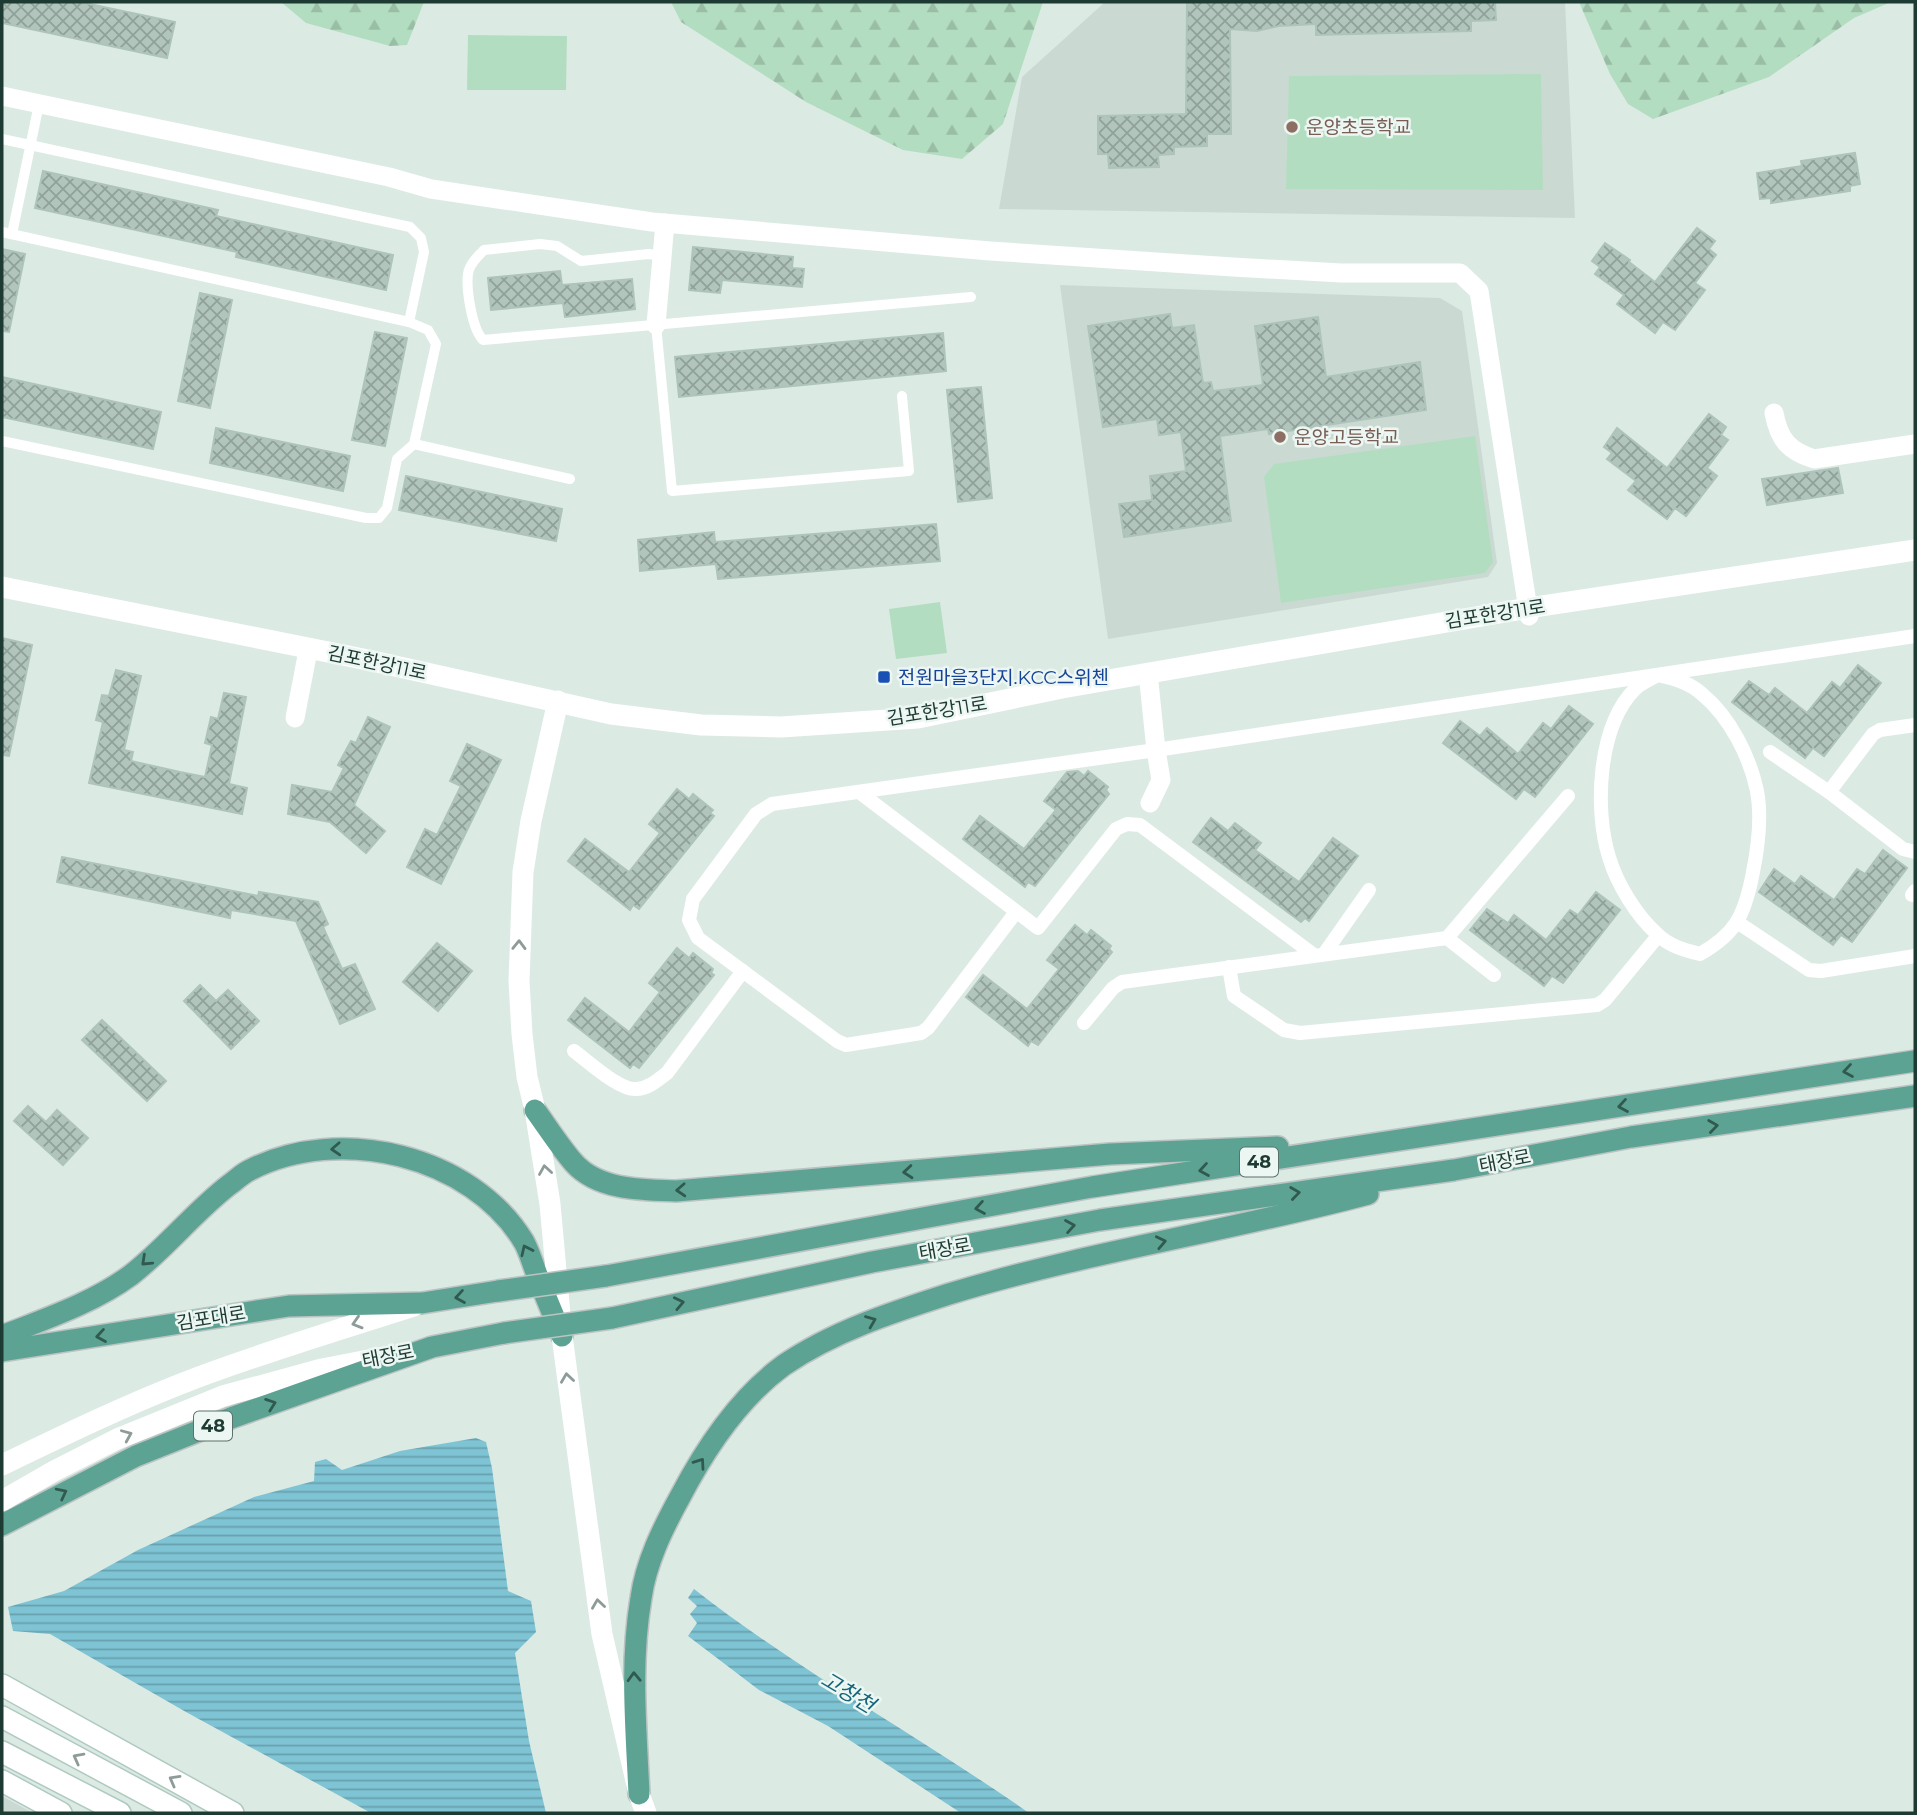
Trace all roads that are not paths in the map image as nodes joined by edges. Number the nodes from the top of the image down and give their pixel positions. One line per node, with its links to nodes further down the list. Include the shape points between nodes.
1 (2, 96): 2 (street)
2 (39, 104): 4 (lane); 5 (street, via 431,189)
3 (2, 139): 4 (lane)
4 (30, 145): 6 (lane); 9 (lane, via 410,227 421,238 424,252)
5 (665, 223): 7 (street); 21 (street, via 1247,268 1460,273 1479,291)
6 (7, 233): 9 (lane)
7 (663, 256): 10 (street); 10 (lane, via 581,261 557,246 540,244 484,250 468,274 472,322 483,340)
8 (971, 297): 10 (lane)
9 (409, 322): 14 (lane, via 428,330 436,344)
10 (656, 324): 11 (lane, via 672,491 909,471)
11 (902, 396)
12 (1774, 414): 15 (street, via 1786,444 1814,459)
13 (2, 441): 14 (lane, via 366,518 379,518 387,508 397,459)
14 (414, 444): 16 (lane)
15 (1915, 449)
16 (570, 479)
17 (1915, 550): 21 (street, 김포한강11로)
18 (1915, 559): 21 (street, 김포한강11로)
19 (2, 587): 26 (street, 김포한강11로)
20 (2, 594): 23 (street, 김포한강11로)
21 (1529, 612): 25 (street, 김포한강11로)
22 (1915, 636): 24 (street)
23 (307, 656): 26 (street, 김포한강11로); 27 (street)
24 (1658, 675): 29 (street); 38 (street, via 1702,693 1720,713 1749,763 1757,793 1756,857); 39 (street, via 1637,687 1625,701 1609,738 1601,775 1609,858 1624,891)
25 (1149, 677): 26 (street, 김포한강11로, via 920,725 779,736 694,733 607,721); 29 (street)
26 (557, 706): 50 (street, one-way to 26, via 522,1034 519,928 531,821)
27 (295, 718)
28 (1915, 725): 32 (street, via 1873,734)
29 (1156, 750): 31 (street); 34 (street, via 1161,780)
30 (1770, 752): 32 (street)
31 (859, 792): 37 (street); 44 (street, via 763,808 694,899 689,920 698,938)
32 (1829, 792): 35 (street, via 1903,849)
33 (1567, 796): 40 (street)
34 (1150, 803)
35 (1915, 852)
36 (1369, 890): 41 (street)
37 (1016, 912): 41 (street, via 1038,928 1116,830 1140,825); 44 (street, via 921,1033 846,1045)
38 (1737, 922): 39 (street, via 1720,942 1700,954 1676,948); 42 (street, via 1809,970)
39 (1658, 936): 43 (street, via 1597,1005 1300,1033 1284,1030 1234,996)
40 (1447, 938): 41 (street); 45 (street)
41 (1319, 955): 43 (street)
42 (1915, 956)
43 (1229, 967): 46 (street, via 1122,982)
44 (743, 971): 47 (street, via 654,1084 624,1087)
45 (1494, 975)
46 (1084, 1023)
47 (574, 1051)
48 (1915, 1061): 51 (main road, 태장로 / 48, one-way to 51)
49 (1915, 1096): 52 (main road, 태장로 / 48, one-way to 49, via 1631,1137)
50 (535, 1110): 51 (main road, one-way to 50, via 1110,1154 676,1191 631,1189 600,1180 576,1165); 55 (street, one-way to 50, via 550,1203)
51 (1392, 1142): 53 (main road, 태장로 / 48, one-way to 53, bridge, via 1091,1187 606,1276)
52 (1454, 1170): 56 (main road, 태장로 / 48, one-way to 52, bridge, via 612,1318 872,1262 1100,1220); 65 (main road, one-way to 52, via 633,1662 641,1595 659,1537 690,1477 730,1419 784,1365 831,1338 891,1313 1002,1278 1286,1216)
53 (422, 1303): 57 (main road, 김포대로 / 48, one-way to 57, via 289,1306); 58 (street, 태장로, one-way to 58, via 195,1379)
54 (2, 1336): 55 (main road, one-way to 54, via 524,1243 481,1196 447,1173 410,1158 338,1148 294,1154 250,1170 131,1275 90,1299)
55 (562, 1336): 65 (street, one-way to 55, via 602,1634)
56 (432, 1347): 59 (street, 태장로, one-way to 56, via 117,1439 223,1396); 60 (main road, 48, one-way to 56, via 136,1456)
57 (2, 1351)
58 (2, 1465)
59 (2, 1501)
60 (2, 1525)
61 (2, 1685): 69 (street, one-way to 61)
62 (2, 1717): 68 (street, one-way to 62)
63 (2, 1752): 67 (street)
64 (2, 1781): 66 (street)
65 (642, 1803)
66 (61, 1813)
67 (120, 1813)
68 (181, 1813)
69 (233, 1813)

